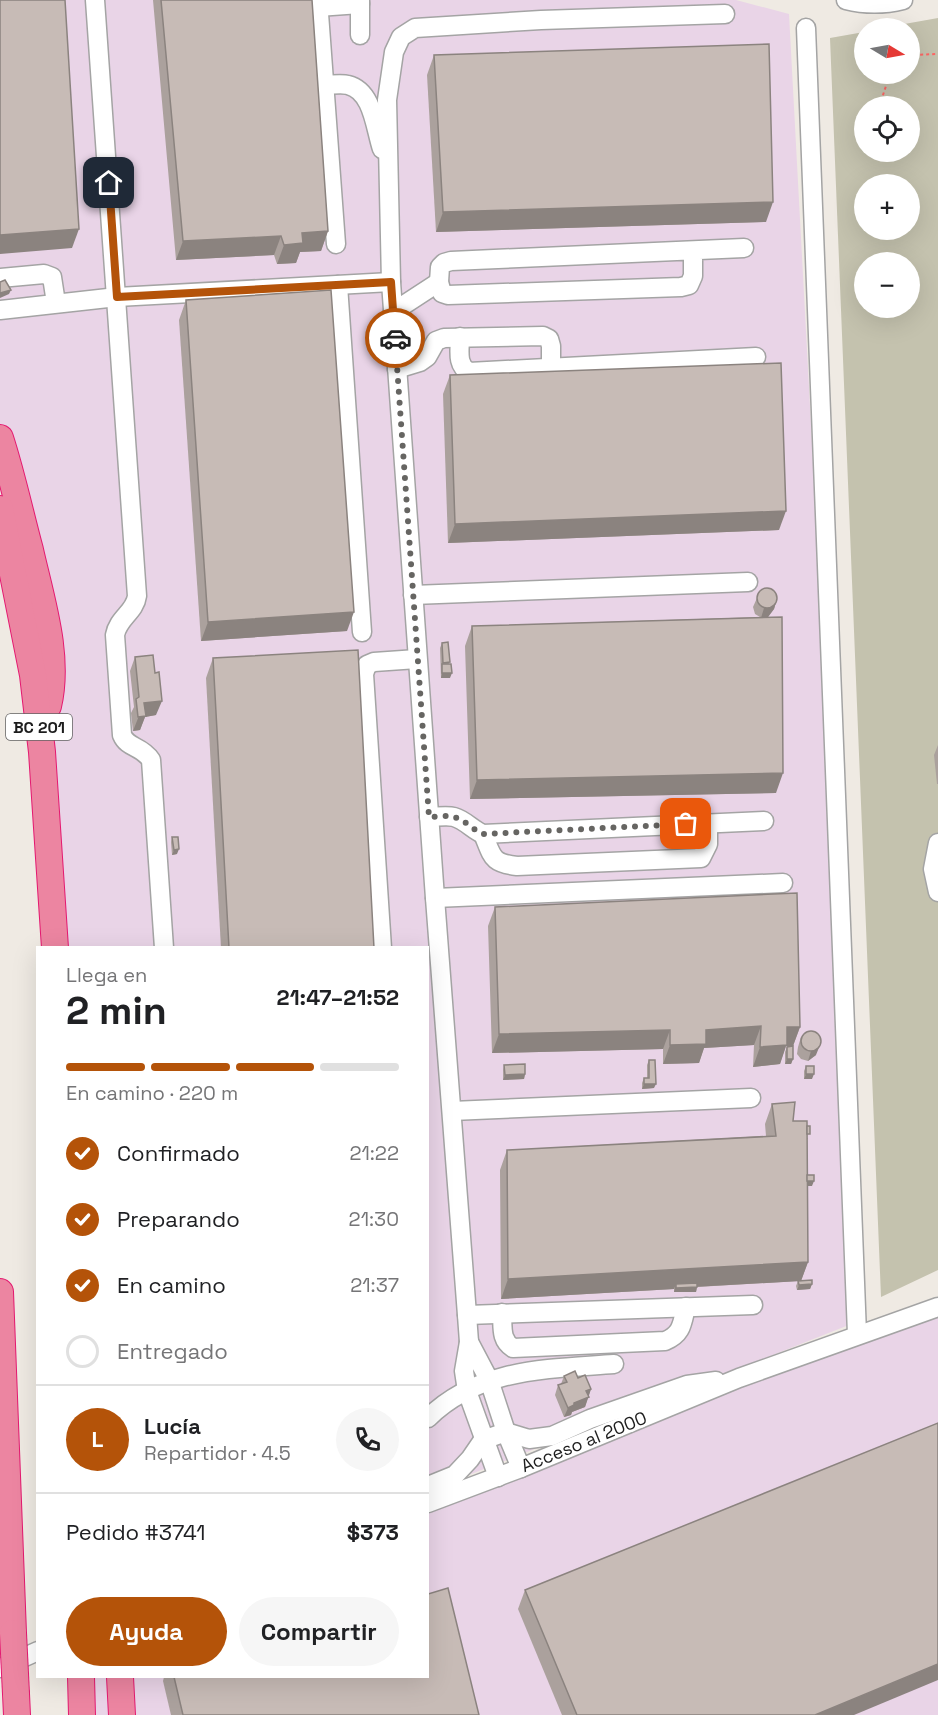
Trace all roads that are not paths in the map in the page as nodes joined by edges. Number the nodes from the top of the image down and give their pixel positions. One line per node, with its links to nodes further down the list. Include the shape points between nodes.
1 (95, 0): 18 (street)
2 (846, 0): 3 (street, via 864,5)
3 (903, 0)
4 (360, 2): 5 (street); 8 (street)
5 (318, 4): 9 (street)
6 (725, 14): 10 (street, via 415,28 401,37 394,52 387,100)
7 (806, 28): 53 (street)
8 (360, 35)
9 (324, 85): 10 (street, via 346,84 365,96); 11 (street)
10 (389, 170): 15 (street)
11 (336, 244)
12 (744, 248): 13 (street)
13 (693, 251): 16 (street, via 451,261 440,267); 16 (street, via 693,276 689,285 681,287 448,296 442,293)
14 (0, 278): 19 (street, via 44,274 52,277)
15 (391, 282): 17 (street); 21 (street)
16 (439, 282): 21 (street)
17 (339, 285): 18 (street); 30 (street)
18 (117, 297): 19 (street); 42 (street, via 137,596 135,605 119,623 116,635 122,735 125,742 146,752 152,760)
19 (57, 303): 20 (street)
20 (0, 310)
21 (393, 312): 25 (street)
22 (460, 337): 24 (street, via 543,336 551,346); 24 (street, via 460,363 470,372); 25 (street, via 436,341 427,357)
23 (756, 357): 24 (street)
24 (551, 368)
25 (397, 369): 29 (street)
26 (0, 438): 32 (highway, via 52,657 50,699)
27 (0, 509): 32 (highway, BC 201, via 33,675)
28 (748, 582): 29 (street)
29 (413, 595): 31 (street)
30 (362, 632)
31 (417, 659): 33 (street); 43 (street, via 374,662 367,665 364,674)
32 (41, 738): 41 (highway, BC 201)
33 (429, 817): 36 (street, via 453,816); 40 (street)
34 (764, 821): 35 (street)
35 (708, 823): 36 (street); 36 (street, via 708,844 701,858 671,860 501,864 493,857)
36 (483, 834)
37 (938, 843): 39 (street, via 933,869)
38 (783, 883): 40 (street)
39 (938, 892)
40 (435, 898): 44 (street)
41 (55, 946)
42 (164, 946)
43 (382, 946)
44 (436, 1026): 46 (street)
45 (752, 1098): 46 (street)
46 (452, 1110): 52 (street)
47 (0, 1292): 70 (highway, bridge)
48 (753, 1305): 49 (street)
49 (686, 1307): 51 (street); 51 (street, via 681,1328 675,1337 665,1341 513,1348 503,1336)
50 (937, 1308): 53 (street, Acceso al 2000)
51 (502, 1313): 52 (street)
52 (467, 1315): 54 (street)
53 (856, 1334): 56 (street, Acceso al 2000)
54 (469, 1342): 57 (street); 58 (street, via 464,1371)
55 (614, 1364): 57 (street, via 530,1371)
56 (739, 1378): 60 (street, Acceso al 2000, via 687,1385 552,1436 529,1439); 62 (street, Acceso al 2000)
57 (489, 1380): 58 (street); 60 (street)
58 (466, 1391): 59 (street); 61 (street)
59 (429, 1417)
60 (506, 1432): 61 (street); 62 (street)
61 (483, 1440): 63 (street); 64 (street, via 455,1475)
62 (521, 1468): 63 (street, Acceso al 2000)
63 (498, 1477): 65 (street, Acceso al 2000)
64 (429, 1486)
65 (429, 1503)
66 (36, 1653): 67 (street)
67 (0, 1668)
68 (81, 1678): 71 (highway)
69 (120, 1678): 72 (highway)
70 (16, 1704)
71 (82, 1715)
72 (122, 1715)

